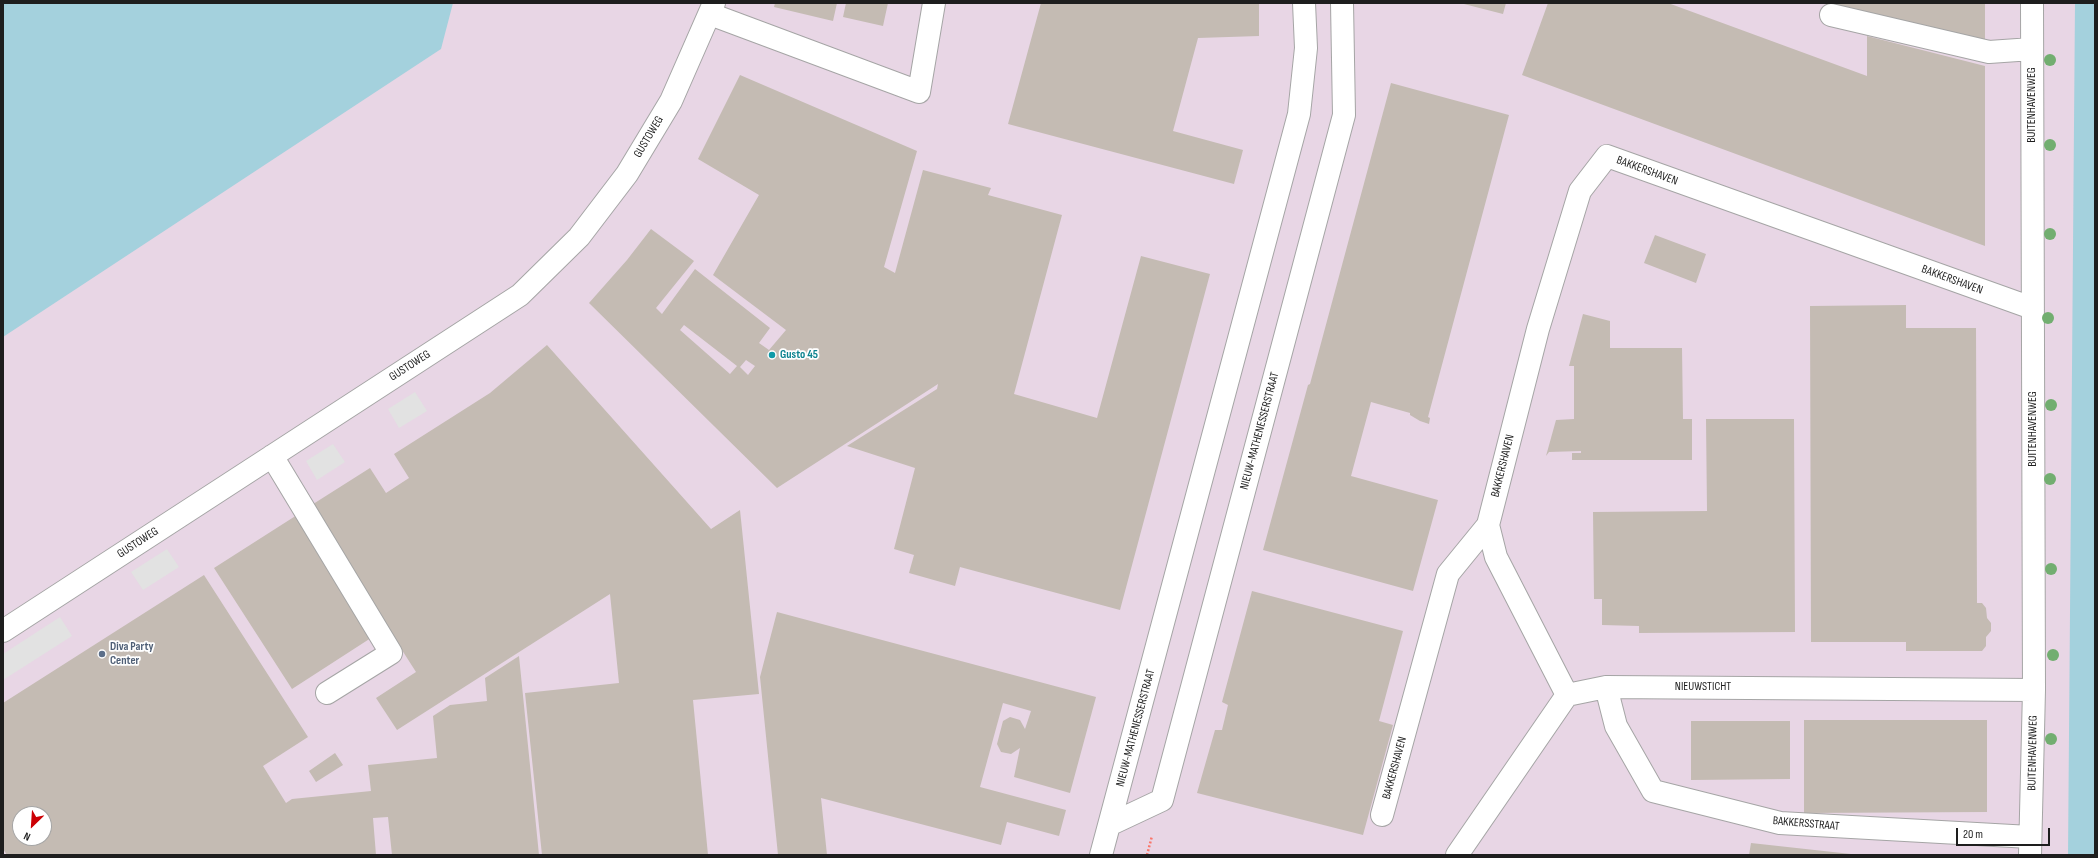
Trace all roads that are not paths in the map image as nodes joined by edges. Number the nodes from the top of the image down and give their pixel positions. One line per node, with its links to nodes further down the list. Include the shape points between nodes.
1 (934, 3): 5 (street, via 919,92)
2 (1304, 3): 17 (street, NIEUW-MATHENESSERSTRAAT, via 1306,48 1299,114)
3 (1342, 3): 17 (street, NIEUW-MATHENESSERSTRAAT, via 1344,115 1162,800)
4 (2032, 3): 7 (street, BUITENHAVENWEG)
5 (712, 9): 9 (street, GUSTOWEG, via 671,101 627,174 579,237 520,295)
6 (1831, 15): 7 (street, via 1989,52)
7 (2032, 49): 8 (street, BUITENHAVENWEG)
8 (2032, 308): 10 (street, BAKKERSHAVEN, via 1607,156 1580,191 1538,329); 13 (street, BUITENHAVENWEG)
9 (272, 456): 11 (street, GUSTOWEG); 14 (street, via 391,653)
10 (1488, 525): 15 (street, BAKKERSHAVEN, via 1496,557); 16 (street, BAKKERSHAVEN, via 1448,574)
11 (3, 631)
12 (1606, 687): 13 (street, NIEUWSTICHT); 15 (street, NIEUWSTICHT); 18 (street, BAKKERSSTRAAT, via 1616,726 1653,791 1780,823)
13 (2034, 690): 18 (street, BUITENHAVENWEG)
14 (327, 693)
15 (1567, 695): 20 (street)
16 (1382, 816)
17 (1111, 824): 19 (street, NIEUW-MATHENESSERSTRAAT)
18 (2030, 846)
19 (1101, 855)
20 (1457, 855)

